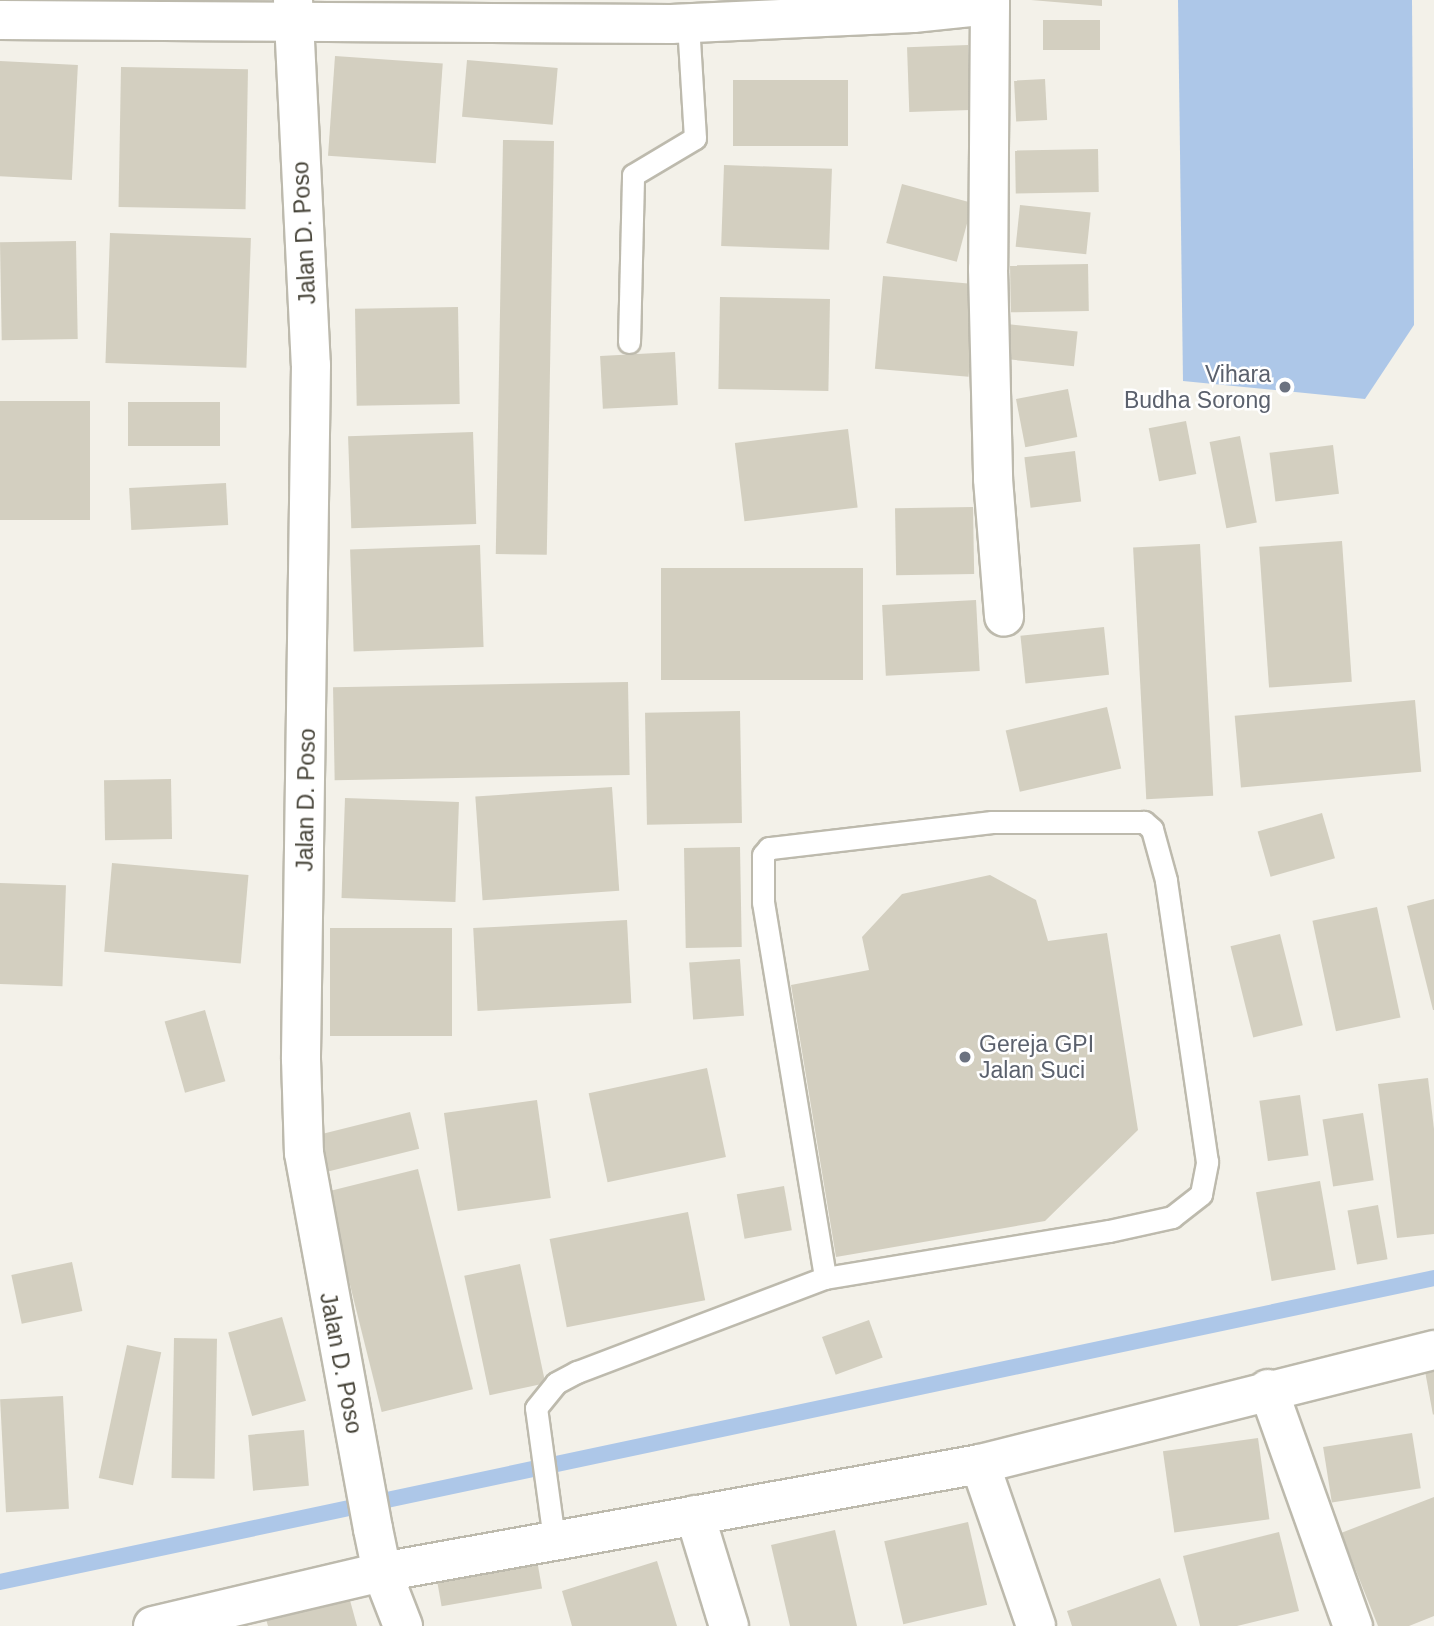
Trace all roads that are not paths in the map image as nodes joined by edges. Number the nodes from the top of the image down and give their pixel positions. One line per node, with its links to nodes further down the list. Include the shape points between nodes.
1 (990, 3): 3 (street); 6 (street, via 988,269 993,479)
2 (293, 10): 3 (street); 4 (street); 13 (street, Jalan D. Poso, via 311,365 301,1059 304,1153)
3 (689, 11): 5 (lane, via 695,138 633,175)
4 (0, 20)
5 (629, 342)
6 (1003, 617)
7 (825, 1278): 7 (lane, via 764,912 763,855 769,848 992,822 1144,822 1152,829 1166,880 1207,1162 1201,1194 1172,1217); 12 (lane, via 556,1383 536,1408)
8 (1434, 1350): 9 (street)
9 (1268, 1389): 10 (street); 18 (street)
10 (980, 1464): 11 (street); 17 (street)
11 (695, 1515): 12 (street); 16 (street)
12 (554, 1539): 13 (street)
13 (382, 1572): 14 (street); 15 (street, Jalan D. Poso)
14 (153, 1626)
15 (404, 1626)
16 (729, 1626)
17 (1036, 1626)
18 (1353, 1626)

